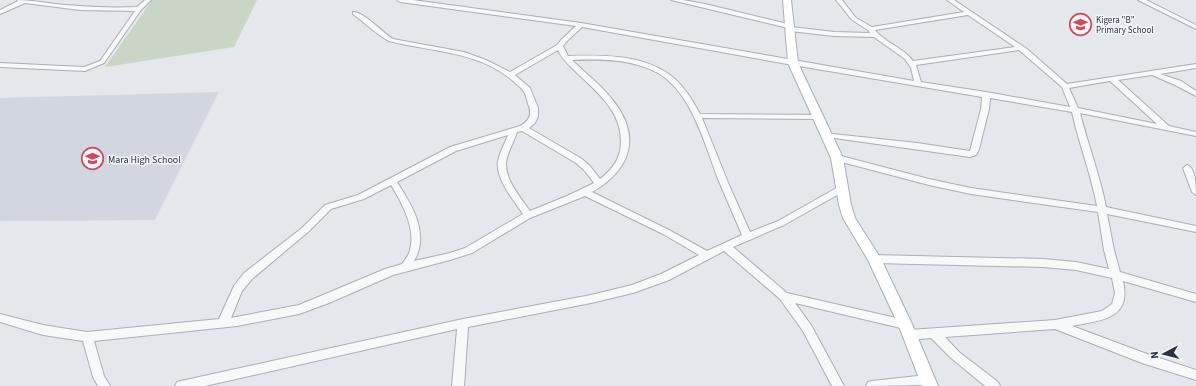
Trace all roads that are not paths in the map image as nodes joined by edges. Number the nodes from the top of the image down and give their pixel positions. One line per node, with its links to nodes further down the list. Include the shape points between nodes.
1 (22, 0): 11 (street, via 72,9); 12 (street)
2 (148, 0): 11 (street)
3 (400, 0): 10 (street)
4 (466, 0): 10 (street)
5 (674, 0): 17 (street)
6 (787, 0): 17 (street)
7 (839, 0): 18 (street, via 854,19)
8 (950, 0): 13 (street)
9 (1142, 0): 16 (street)
10 (460, 7): 15 (street)
11 (139, 9): 24 (street, via 102,62 94,66 85,69 58,69)
12 (0, 12)
13 (969, 13): 18 (street, via 882,26); 20 (street)
14 (355, 14): 28 (street, via 391,40 462,53)
15 (581, 25): 19 (street); 22 (street)
16 (1196, 27)
17 (790, 28): 18 (street, via 834,34); 22 (street)
18 (873, 32): 23 (street)
19 (560, 46): 21 (street); 28 (street)
20 (1020, 48): 23 (street); 32 (street)
21 (566, 58): 36 (street, via 624,59 662,72 675,83); 46 (street, via 610,100 619,114 624,130 625,147 621,161 614,172)
22 (793, 63): 30 (street); 37 (street)
23 (913, 63): 30 (street)
24 (0, 65)
25 (1196, 66): 26 (street)
26 (1169, 70): 27 (street); 31 (street)
27 (1151, 73): 29 (street); 31 (street)
28 (510, 75): 38 (street, via 527,90 534,108 531,123)
29 (1112, 79): 32 (street); 39 (street)
30 (918, 83): 33 (street)
31 (1181, 85): 34 (street)
32 (1065, 86): 35 (street)
33 (986, 94): 35 (street); 42 (street, via 975,149 970,154)
34 (1196, 94)
35 (1075, 110): 39 (street); 50 (street)
36 (696, 116): 37 (street); 53 (street)
37 (818, 117): 42 (street)
38 (523, 128): 40 (street); 46 (street, via 579,161)
39 (1166, 128): 41 (street)
40 (512, 132): 45 (street, via 453,149); 51 (street, via 502,167 506,180)
41 (1196, 134)
42 (827, 135): 43 (street)
43 (837, 158): 47 (street); 50 (street, via 971,191)
44 (1187, 168): 49 (street)
45 (393, 182): 57 (street, via 410,211 414,227 415,248); 62 (street, via 361,197 328,207 296,238 248,276 238,289)
46 (599, 184): 48 (street)
47 (843, 188): 53 (street); 56 (street, via 849,218)
48 (585, 192): 51 (street); 55 (street)
49 (1196, 192)
50 (1103, 210): 52 (street); 58 (street, via 1109,250)
51 (528, 215): 57 (street, via 482,244 459,254)
52 (1196, 229)
53 (748, 237): 54 (street)
54 (725, 246): 55 (street); 59 (street)
55 (707, 255): 63 (street, via 665,277 633,289)
56 (874, 259): 58 (street, via 1043,263 1076,266); 65 (street)
57 (406, 267): 62 (street, via 288,313)
58 (1117, 275): 60 (street); 64 (street, via 1120,293 1117,306 1110,312 1092,318)
59 (784, 296): 65 (street); 73 (street, via 807,328)
60 (1196, 298)
61 (0, 318): 67 (street, via 42,330)
62 (223, 323): 67 (street)
63 (463, 323): 71 (street); 72 (street)
64 (1055, 324): 66 (street); 68 (street)
65 (907, 330): 66 (street); 69 (street)
66 (933, 333): 75 (street)
67 (87, 337): 70 (street, via 99,378)
68 (1196, 375)
69 (928, 383): 74 (street)
70 (104, 386)
71 (181, 386)
72 (458, 386)
73 (838, 386)
74 (872, 386)
75 (994, 386)

